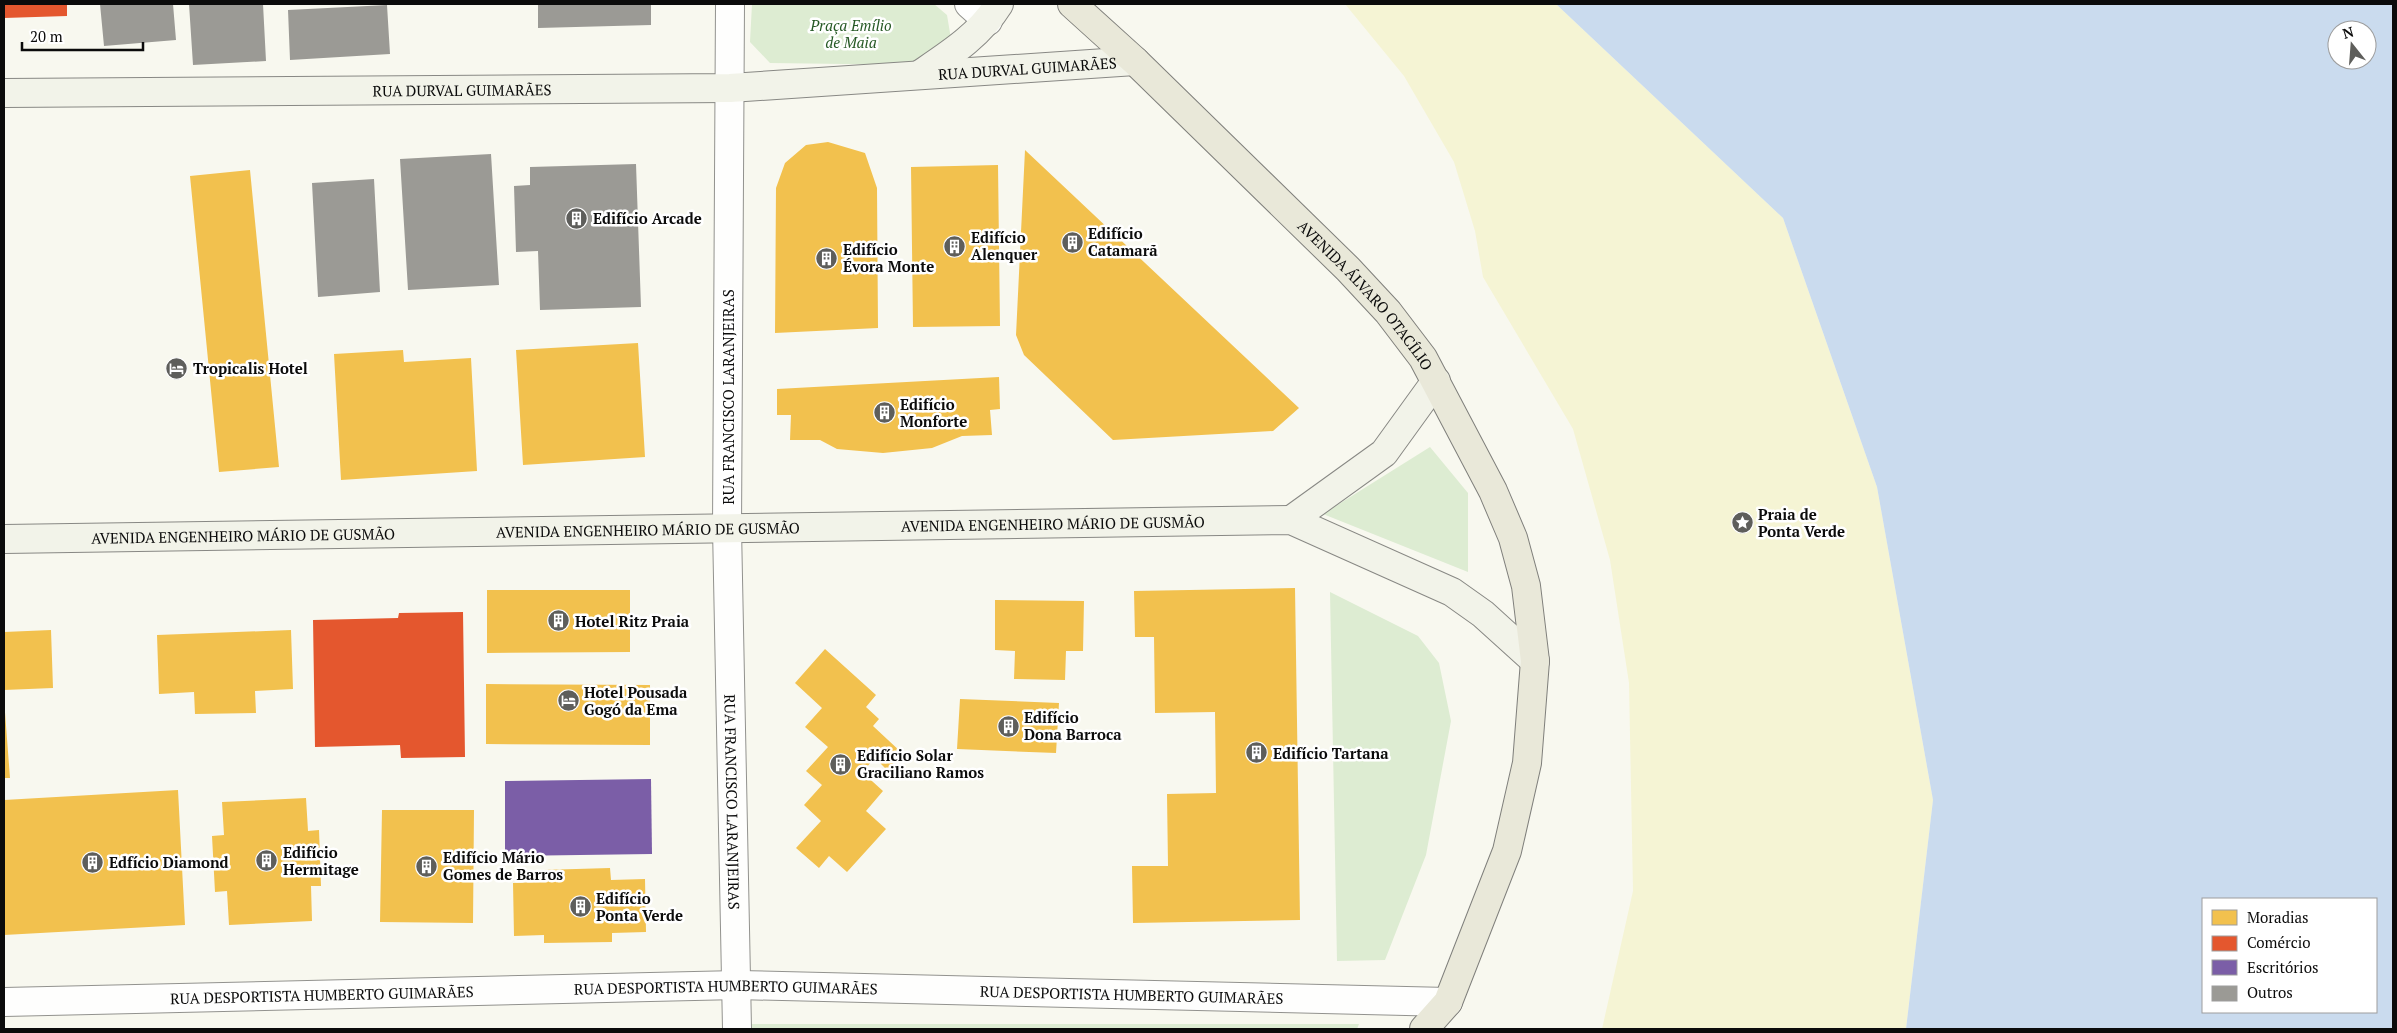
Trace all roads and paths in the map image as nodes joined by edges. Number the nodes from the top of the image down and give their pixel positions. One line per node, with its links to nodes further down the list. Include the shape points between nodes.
1 (730, 4): 6 (street, RUA FRANCISCO LARANJEIRAS)
2 (1072, 4): 4 (main road, AVENIDA ÁLVARO OTACÍLIO)
3 (985, 10): 5 (street, RUA DURVAL GUIMARÃES, via 965,44)
4 (1135, 61): 5 (street, RUA DURVAL GUIMARÃES); 8 (main road, AVENIDA ÁLVARO OTACÍLIO, via 1348,269 1388,312)
5 (918, 75): 6 (street, RUA DURVAL GUIMARÃES)
6 (730, 88): 7 (street, RUA DURVAL GUIMARÃES); 10 (street, RUA FRANCISCO LARANJEIRAS)
7 (4, 93)
8 (1436, 381): 9 (street, via 1384,453); 12 (main road, AVENIDA ÁLVARO OTACÍLIO, via 1493,491 1512,538 1526,586)
9 (1291, 520): 10 (street, AVENIDA ENGENHEIRO MÁRIO DE GUSMÃO); 12 (street, AVENIDA ENGENHEIRO MÁRIO DE GUSMÃO, via 1452,592 1483,614)
10 (727, 528): 11 (street, AVENIDA ENGENHEIRO MÁRIO DE GUSMÃO); 13 (street, RUA FRANCISCO LARANJEIRAS)
11 (4, 539)
12 (1535, 662): 15 (main road, AVENIDA ÁLVARO OTACÍLIO, via 1527,763 1507,851)
13 (738, 985): 14 (street, RUA DESPORTISTA HUMBERTO GUIMARÃES); 15 (street, RUA DESPORTISTA HUMBERTO GUIMARÃES); 16 (street, RUA FRANCISCO LARANJEIRAS)
14 (4, 1002)
15 (1448, 1002): 17 (main road)
16 (737, 1029)
17 (1424, 1029)

